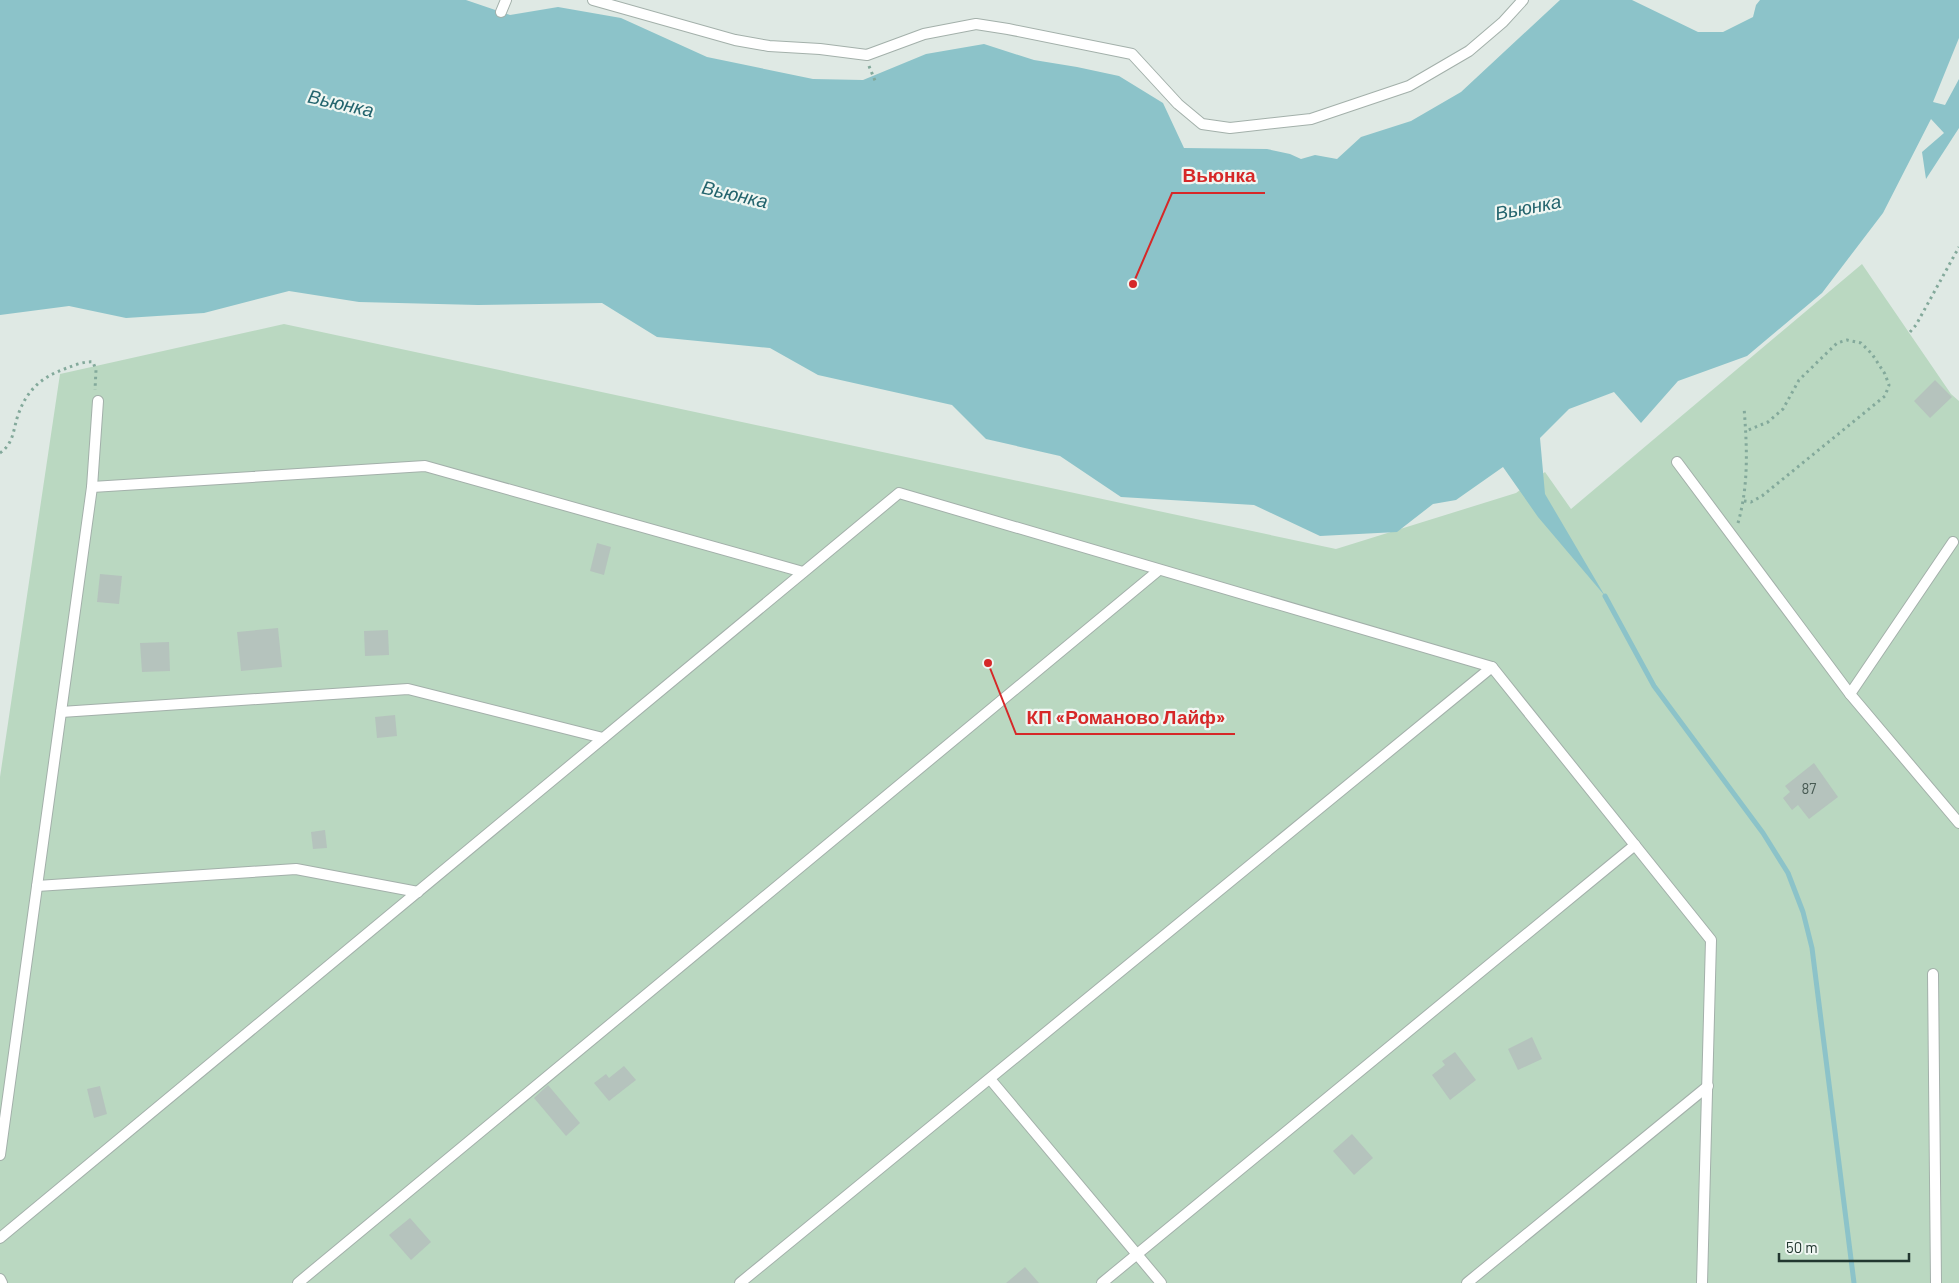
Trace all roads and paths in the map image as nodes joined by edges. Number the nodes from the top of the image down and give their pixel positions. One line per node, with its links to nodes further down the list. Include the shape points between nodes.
1 (506, 0): 4 (lane)
2 (593, 0): 3 (lane, via 735,40 867,55 924,34 976,24 1008,29 1132,54 1178,104 1202,124 1230,128 1311,119 1409,86 1469,51)
3 (1523, 0)
4 (501, 12)
5 (868, 61): 6 (path)
6 (876, 83)
7 (1959, 247): 8 (path)
8 (1910, 332)
9 (98, 401): 12 (path, via 94,381 96,364 93,362 51,373 28,396 18,416 13,438); 14 (lane)
10 (1744, 407): 11 (path)
11 (1746, 431): 15 (path, via 1748,460); 15 (path, via 1768,422 1783,409 1799,380 1838,342 1847,340 1861,344 1885,374 1889,385 1884,396 1762,496)
12 (0, 453)
13 (1677, 462): 16 (lane)
14 (92, 487): 19 (lane, via 426,466); 22 (lane)
15 (1744, 502): 16 (path)
16 (1732, 536): 21 (lane)
17 (1953, 542): 21 (lane)
18 (1159, 570): 19 (lane, via 899,493); 20 (lane); 36 (lane)
19 (804, 572): 23 (lane)
20 (1492, 667): 25 (lane); 29 (lane)
21 (1850, 694): 24 (lane)
22 (61, 712): 23 (lane, via 408,689); 26 (lane)
23 (603, 738): 27 (lane)
24 (1959, 823)
25 (1635, 845): 30 (lane, via 1712,940); 33 (lane)
26 (37, 886): 27 (lane, via 296,869); 31 (lane)
27 (418, 892): 32 (lane)
28 (1933, 974): 42 (lane)
29 (990, 1078): 33 (lane); 37 (lane)
30 (1708, 1086): 40 (lane); 41 (lane)
31 (0, 1155)
32 (0, 1238)
33 (1137, 1254): 38 (lane); 39 (lane)
34 (0, 1279): 35 (lane)
35 (2, 1283)
36 (298, 1283)
37 (740, 1283)
38 (1102, 1283)
39 (1162, 1283)
40 (1467, 1283)
41 (1702, 1283)
42 (1936, 1283)

